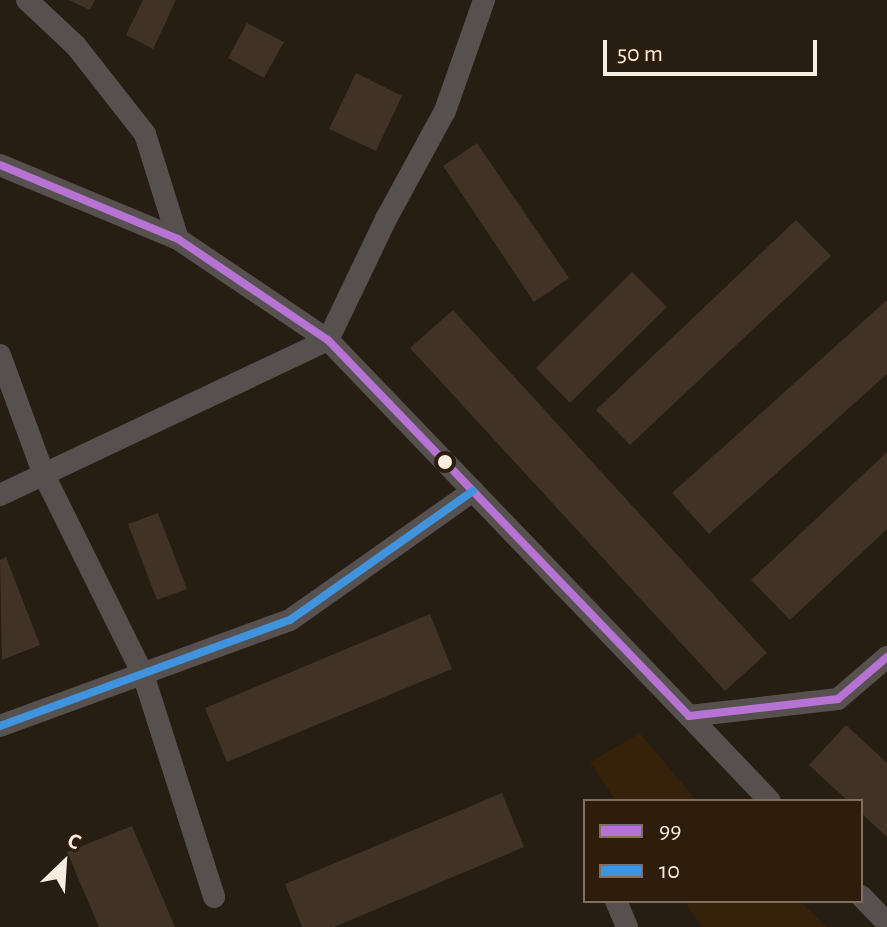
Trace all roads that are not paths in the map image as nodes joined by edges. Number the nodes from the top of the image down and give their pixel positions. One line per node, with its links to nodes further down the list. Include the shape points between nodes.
1 (27, 0): 4 (street, via 76,46 145,134)
2 (484, 0): 5 (street, via 445,111)
3 (0, 165): 4 (street)
4 (178, 239): 5 (street)
5 (328, 340): 7 (street); 8 (street)
6 (0, 355): 7 (street)
7 (44, 475): 9 (street); 11 (street)
8 (473, 491): 11 (street, via 290,620); 12 (street)
9 (0, 495)
10 (887, 657): 12 (street, via 838,699)
11 (143, 674): 13 (street); 15 (street)
12 (689, 716): 14 (street)
13 (0, 726)
14 (768, 799)
15 (214, 897)
16 (863, 898): 18 (street)
17 (617, 903): 19 (street)
18 (887, 923)
19 (627, 927)

